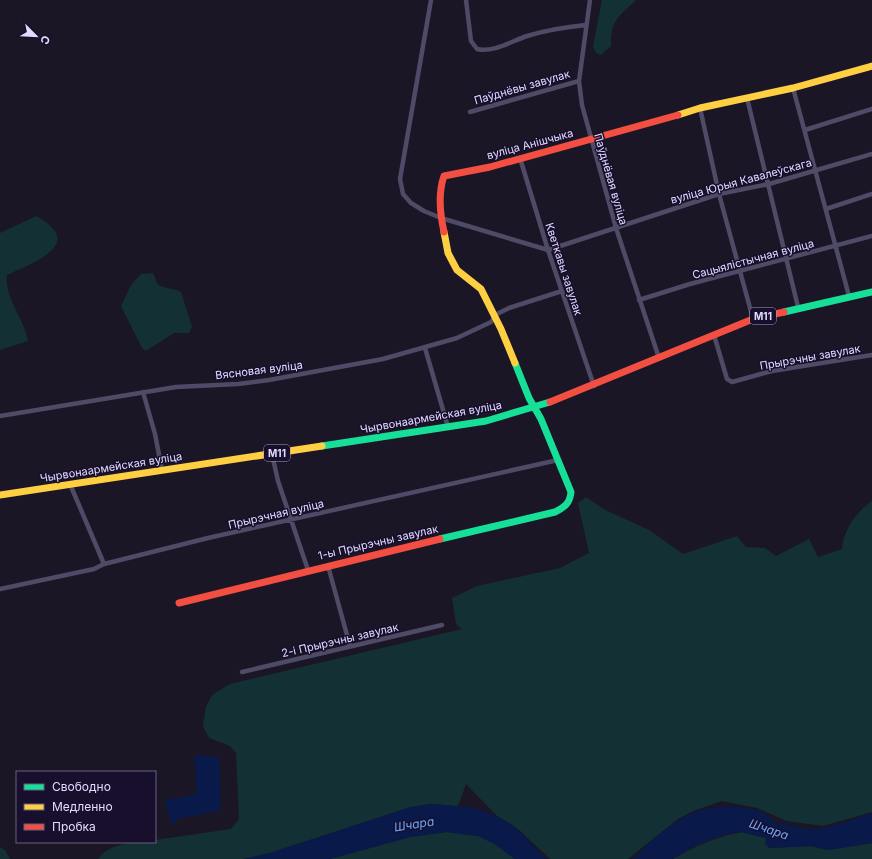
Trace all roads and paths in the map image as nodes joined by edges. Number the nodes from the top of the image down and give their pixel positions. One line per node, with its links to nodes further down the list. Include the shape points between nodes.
1 (431, 0): 21 (street, via 400,179 403,194 411,203)
2 (466, 0): 4 (street, via 471,41 477,49 485,51 554,29)
3 (590, 0): 4 (street, Паўднёвая вуліца)
4 (586, 25): 6 (street, Паўднёвая вуліца)
5 (872, 66): 7 (main road, вуліца Анішчыка)
6 (579, 81): 11 (street, Паўднёвы завулак); 13 (street, Паўднёвая вуліца)
7 (793, 88): 8 (main road, вуліца Анішчыка); 12 (street)
8 (747, 98): 9 (main road, вуліца Анішчыка); 17 (street)
9 (700, 108): 13 (main road, вуліца Анішчыка); 18 (street)
10 (872, 109): 12 (street)
11 (470, 112)
12 (805, 130): 16 (street)
13 (590, 139): 15 (main road, вуліца Анішчыка); 22 (street, Паўднёвая вуліца)
14 (872, 154): 16 (street, вуліца Юрыя Кавалеўскага)
15 (520, 158): 21 (main road, вуліца Анішчыка, via 444,176 441,185); 25 (street, Кветкавы завулак)
16 (817, 170): 17 (street, вуліца Юрыя Кавалеўскага); 20 (street)
17 (769, 184): 18 (street, вуліца Юрыя Кавалеўскага); 26 (street)
18 (719, 194): 22 (street, вуліца Юрыя Кавалеўскага); 27 (street)
19 (872, 194): 20 (street)
20 (826, 209): 24 (street)
21 (441, 218): 25 (street); 34 (main road, вуліца Анішчыка, via 448,253 457,270 481,288)
22 (616, 228): 25 (street, вуліца Юрыя Кавалеўскага); 31 (street, Паўднёвая вуліца)
23 (872, 236): 24 (street, Сацыялістычная вуліца)
24 (837, 246): 26 (street, Сацыялістычная вуліца); 30 (street)
25 (548, 250): 28 (street, Кветкавы завулак)
26 (788, 259): 27 (street, Сацыялістычная вуліца); 32 (street)
27 (740, 272): 31 (street, Сацыялістычная вуліца); 33 (street)
28 (562, 291): 34 (street, Вясновая вуліца, via 509,308 497,314); 39 (street, Кветкавы завулак)
29 (872, 292): 30 (main road, Чырвонаармейская вуліца / М11)
30 (850, 296): 32 (main road, Чырвонаармейская вуліца / М11)
31 (639, 300): 38 (street, Паўднёвая вуліца)
32 (798, 307): 33 (main road, Чырвонаармейская вуліца / М11)
33 (753, 319): 35 (main road, Чырвонаармейская вуліца / М11)
34 (493, 320): 36 (street, Вясновая вуліца, via 457,338); 41 (main road, вуліца Анішчыка)
35 (714, 334): 37 (street, Прырэчны завулак, via 727,379 732,382 772,371); 38 (main road, Чырвонаармейская вуліца / М11)
36 (425, 348): 40 (street, Вясновая вуліца, via 269,380); 43 (street)
37 (872, 355)
38 (658, 358): 39 (main road, Чырвонаармейская вуліца / М11)
39 (594, 386): 41 (main road, Чырвонаармейская вуліца / М11)
40 (143, 392): 42 (street, Вясновая вуліца); 46 (street)
41 (534, 408): 43 (main road, Чырвонаармейская вуліца / М11); 45 (main road, вуліца Анішчыка)
42 (0, 416)
43 (448, 428): 44 (main road, Чырвонаармейская вуліца / М11)
44 (272, 454): 46 (main road, Чырвонаармейская вуліца / М11); 50 (street)
45 (558, 460): 48 (main road, вуліца Анішчыка); 50 (street, Прырэчная вуліца)
46 (162, 470): 47 (main road, Чырвонаармейская вуліца / М11)
47 (70, 484): 49 (main road, Чырвонаармейская вуліца / М11); 51 (street)
48 (571, 492): 52 (main road, 1-ы Прырэчны завулак, via 570,501 564,508 555,512)
49 (0, 495)
50 (291, 520): 51 (street, Прырэчная вуліца); 53 (street)
51 (104, 564): 54 (street, Прырэчная вуліца, via 87,571)
52 (328, 566): 53 (main road, 1-ы Прырэчны завулак); 57 (street)
53 (308, 570): 55 (main road, 1-ы Прырэчны завулак)
54 (0, 589)
55 (179, 603)
56 (442, 625): 57 (street, 2-і Прырэчны завулак)
57 (350, 646): 58 (street, 2-і Прырэчны завулак)
58 (242, 672)

